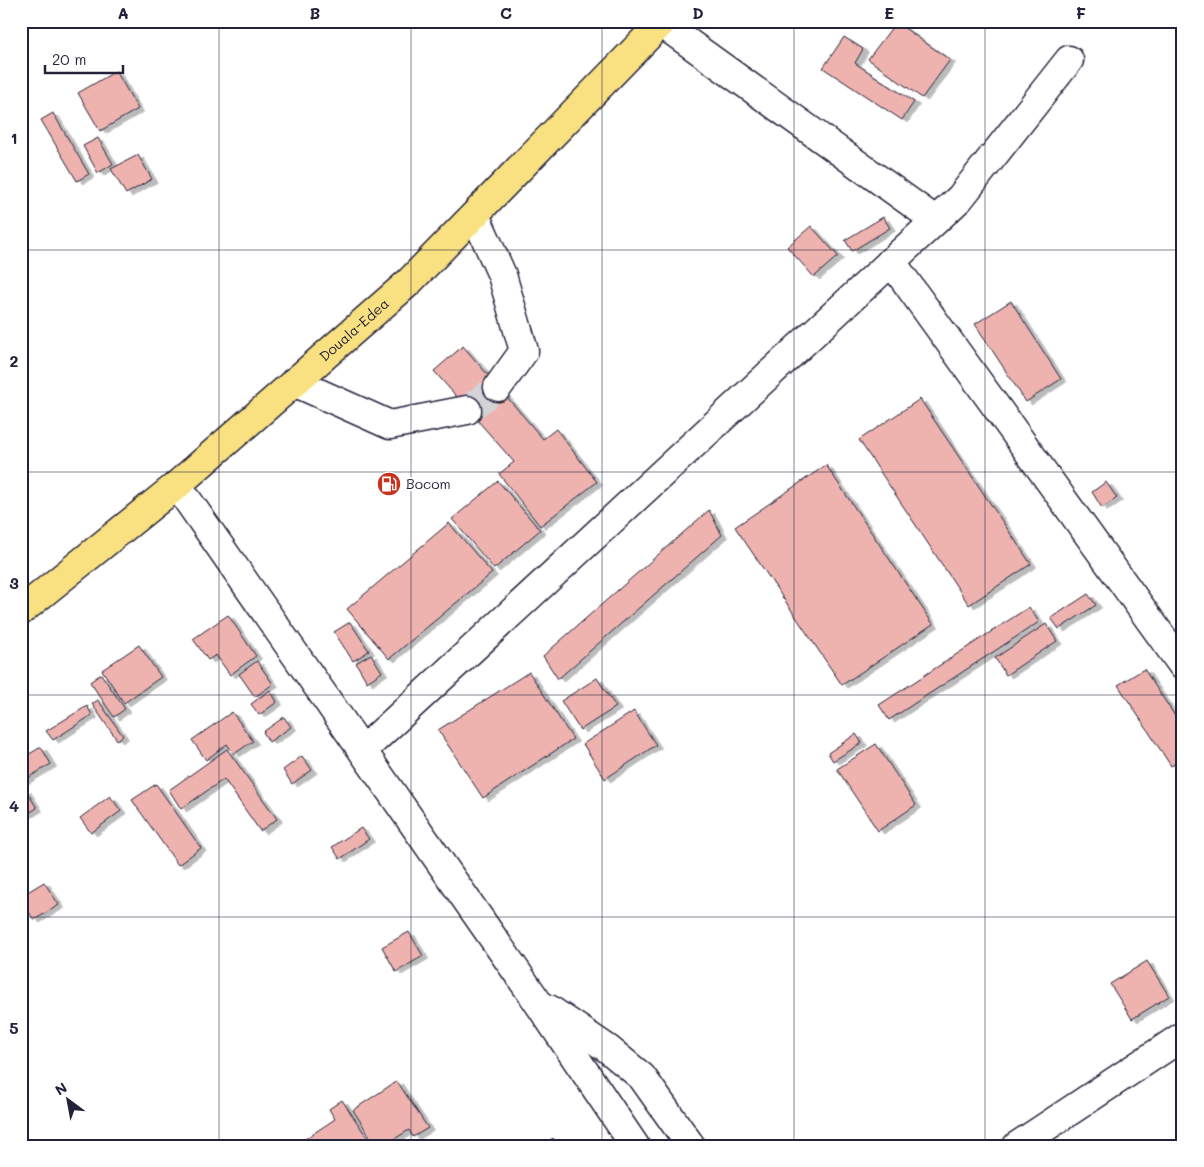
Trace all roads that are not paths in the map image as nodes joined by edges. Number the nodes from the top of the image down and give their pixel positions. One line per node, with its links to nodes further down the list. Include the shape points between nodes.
1 (662, 22): 3 (highway, Douala-Edea); 4 (street)
2 (1069, 60): 4 (street, via 960,198)
3 (474, 215): 6 (highway, Douala-Edea, via 409,282); 7 (street, via 502,276 524,351)
4 (935, 220): 5 (street)
5 (891, 261): 11 (street); 12 (street)
6 (294, 382): 8 (street, via 390,425); 9 (highway, Douala-Edea)
7 (498, 387)
8 (467, 410)
9 (177, 485): 10 (highway, Douala-Edea); 12 (street)
10 (21, 611)
11 (1183, 666)
12 (363, 750): 13 (street)
13 (537, 1001): 15 (street); 16 (street, via 608,1049 642,1077)
14 (1183, 1036): 17 (street)
15 (635, 1146)
16 (691, 1146)
17 (1017, 1146)

